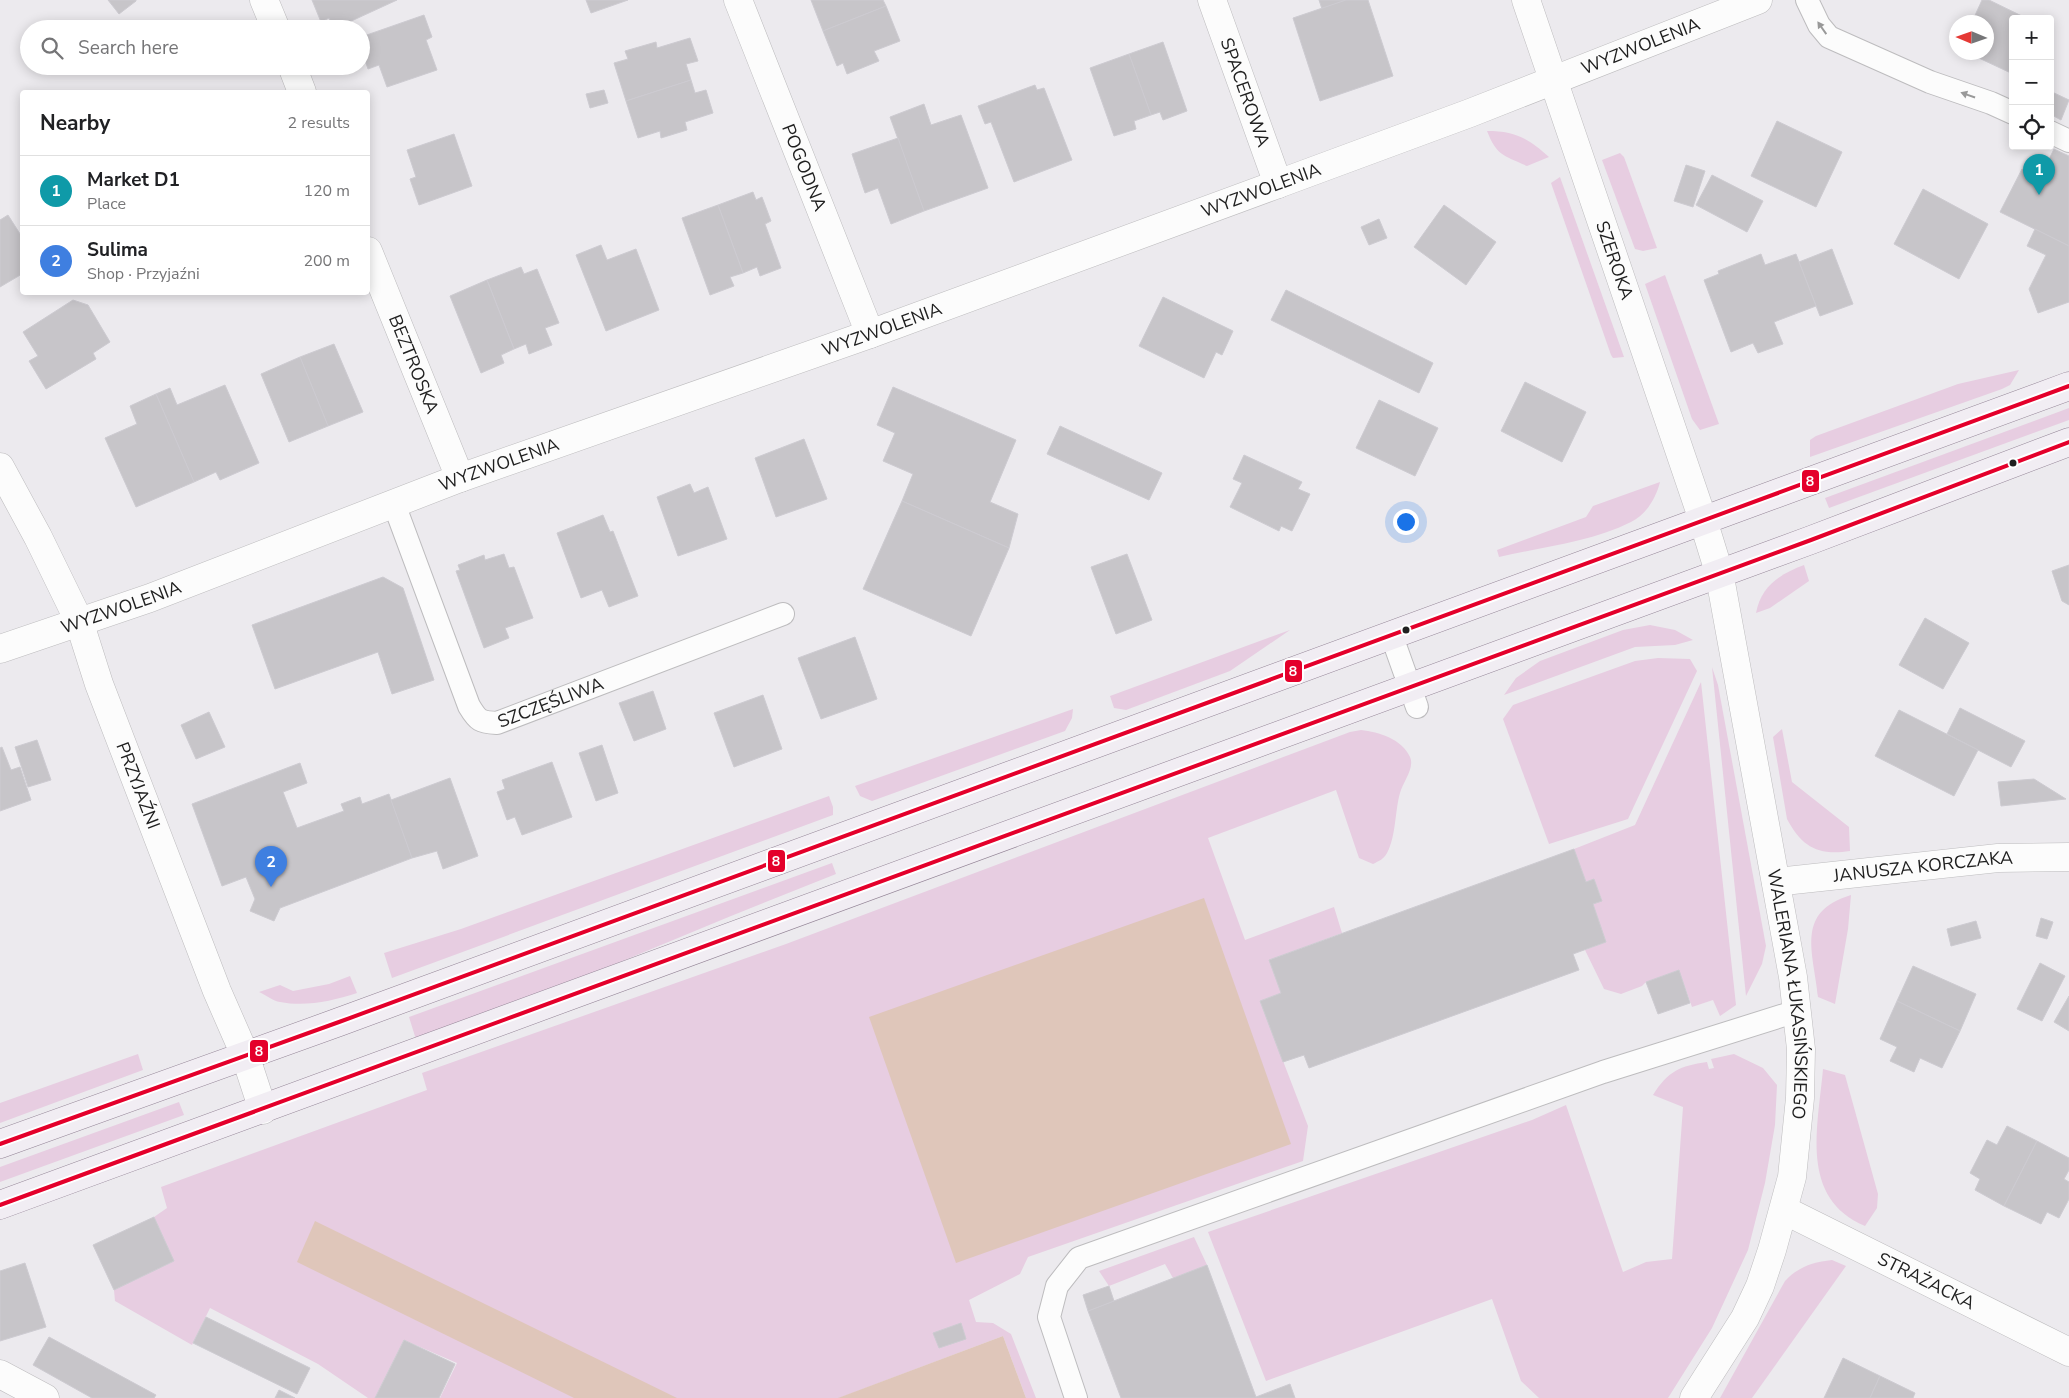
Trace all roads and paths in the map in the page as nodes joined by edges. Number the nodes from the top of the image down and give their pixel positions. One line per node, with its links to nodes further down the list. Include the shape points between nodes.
1 (264, 0): 7 (street)
2 (738, 0): 16 (street, POGODNA)
3 (1212, 0): 14 (street, SPACEROWA)
4 (1526, 0): 9 (street, SZEROKA)
5 (1758, 0): 9 (street, WYZWOLENIA)
6 (1807, 0): 11 (lane, one-way to 6, via 1930,82 1829,37)
7 (272, 20)
8 (295, 75): 10 (street)
9 (1554, 79): 14 (street, WYZWOLENIA); 22 (street, SZEROKA)
10 (301, 90)
11 (2009, 111)
12 (2054, 134): 13 (lane)
13 (2069, 141)
14 (1278, 184): 16 (street, WYZWOLENIA)
15 (370, 257): 20 (street, BEZTROSKA)
16 (870, 334): 20 (street, WYZWOLENIA)
17 (2069, 386): 22 (main road)
18 (2069, 442): 23 (main road)
19 (0, 467): 25 (street, PRZYJAŹNI, via 43,545)
20 (460, 478): 21 (street, WYZWOLENIA)
21 (394, 504): 24 (lane, SZCZĘŚLIWA, via 469,706 477,719 485,722 497,723); 25 (street, WYZWOLENIA, via 150,598)
22 (1703, 520): 23 (street, SZEROKA); 26 (main road)
23 (1719, 572): 28 (main road); 30 (street, WALERIANA ŁUKASIŃSKIEGO)
24 (782, 614)
25 (79, 621): 27 (street, WYZWOLENIA); 32 (street, PRZYJAŹNI, via 217,991)
26 (1391, 634): 28 (lane); 32 (main road)
27 (0, 649)
28 (1413, 697): 33 (main road)
29 (2069, 857): 30 (street, JANUSZA KORCZAKA, via 1998,858)
30 (1776, 882): 31 (street, WALERIANA ŁUKASIŃSKIEGO)
31 (1798, 1011): 36 (street, WALERIANA ŁUKASIŃSKIEGO, via 1800,1098 1792,1177); 40 (lane, via 1594,1075 1079,1258 1058,1286 1049,1317)
32 (245, 1055): 33 (street, PRZYJAŹNI); 34 (main road)
33 (263, 1110): 35 (main road)
34 (0, 1144)
35 (0, 1205)
36 (1784, 1210): 37 (street, STRAŻACKA); 41 (street, WALERIANA ŁUKASIŃSKIEGO, via 1760,1286 1745,1318)
37 (2069, 1352)
38 (0, 1374): 39 (street)
39 (45, 1398)
40 (1076, 1398)
41 (1694, 1398)

